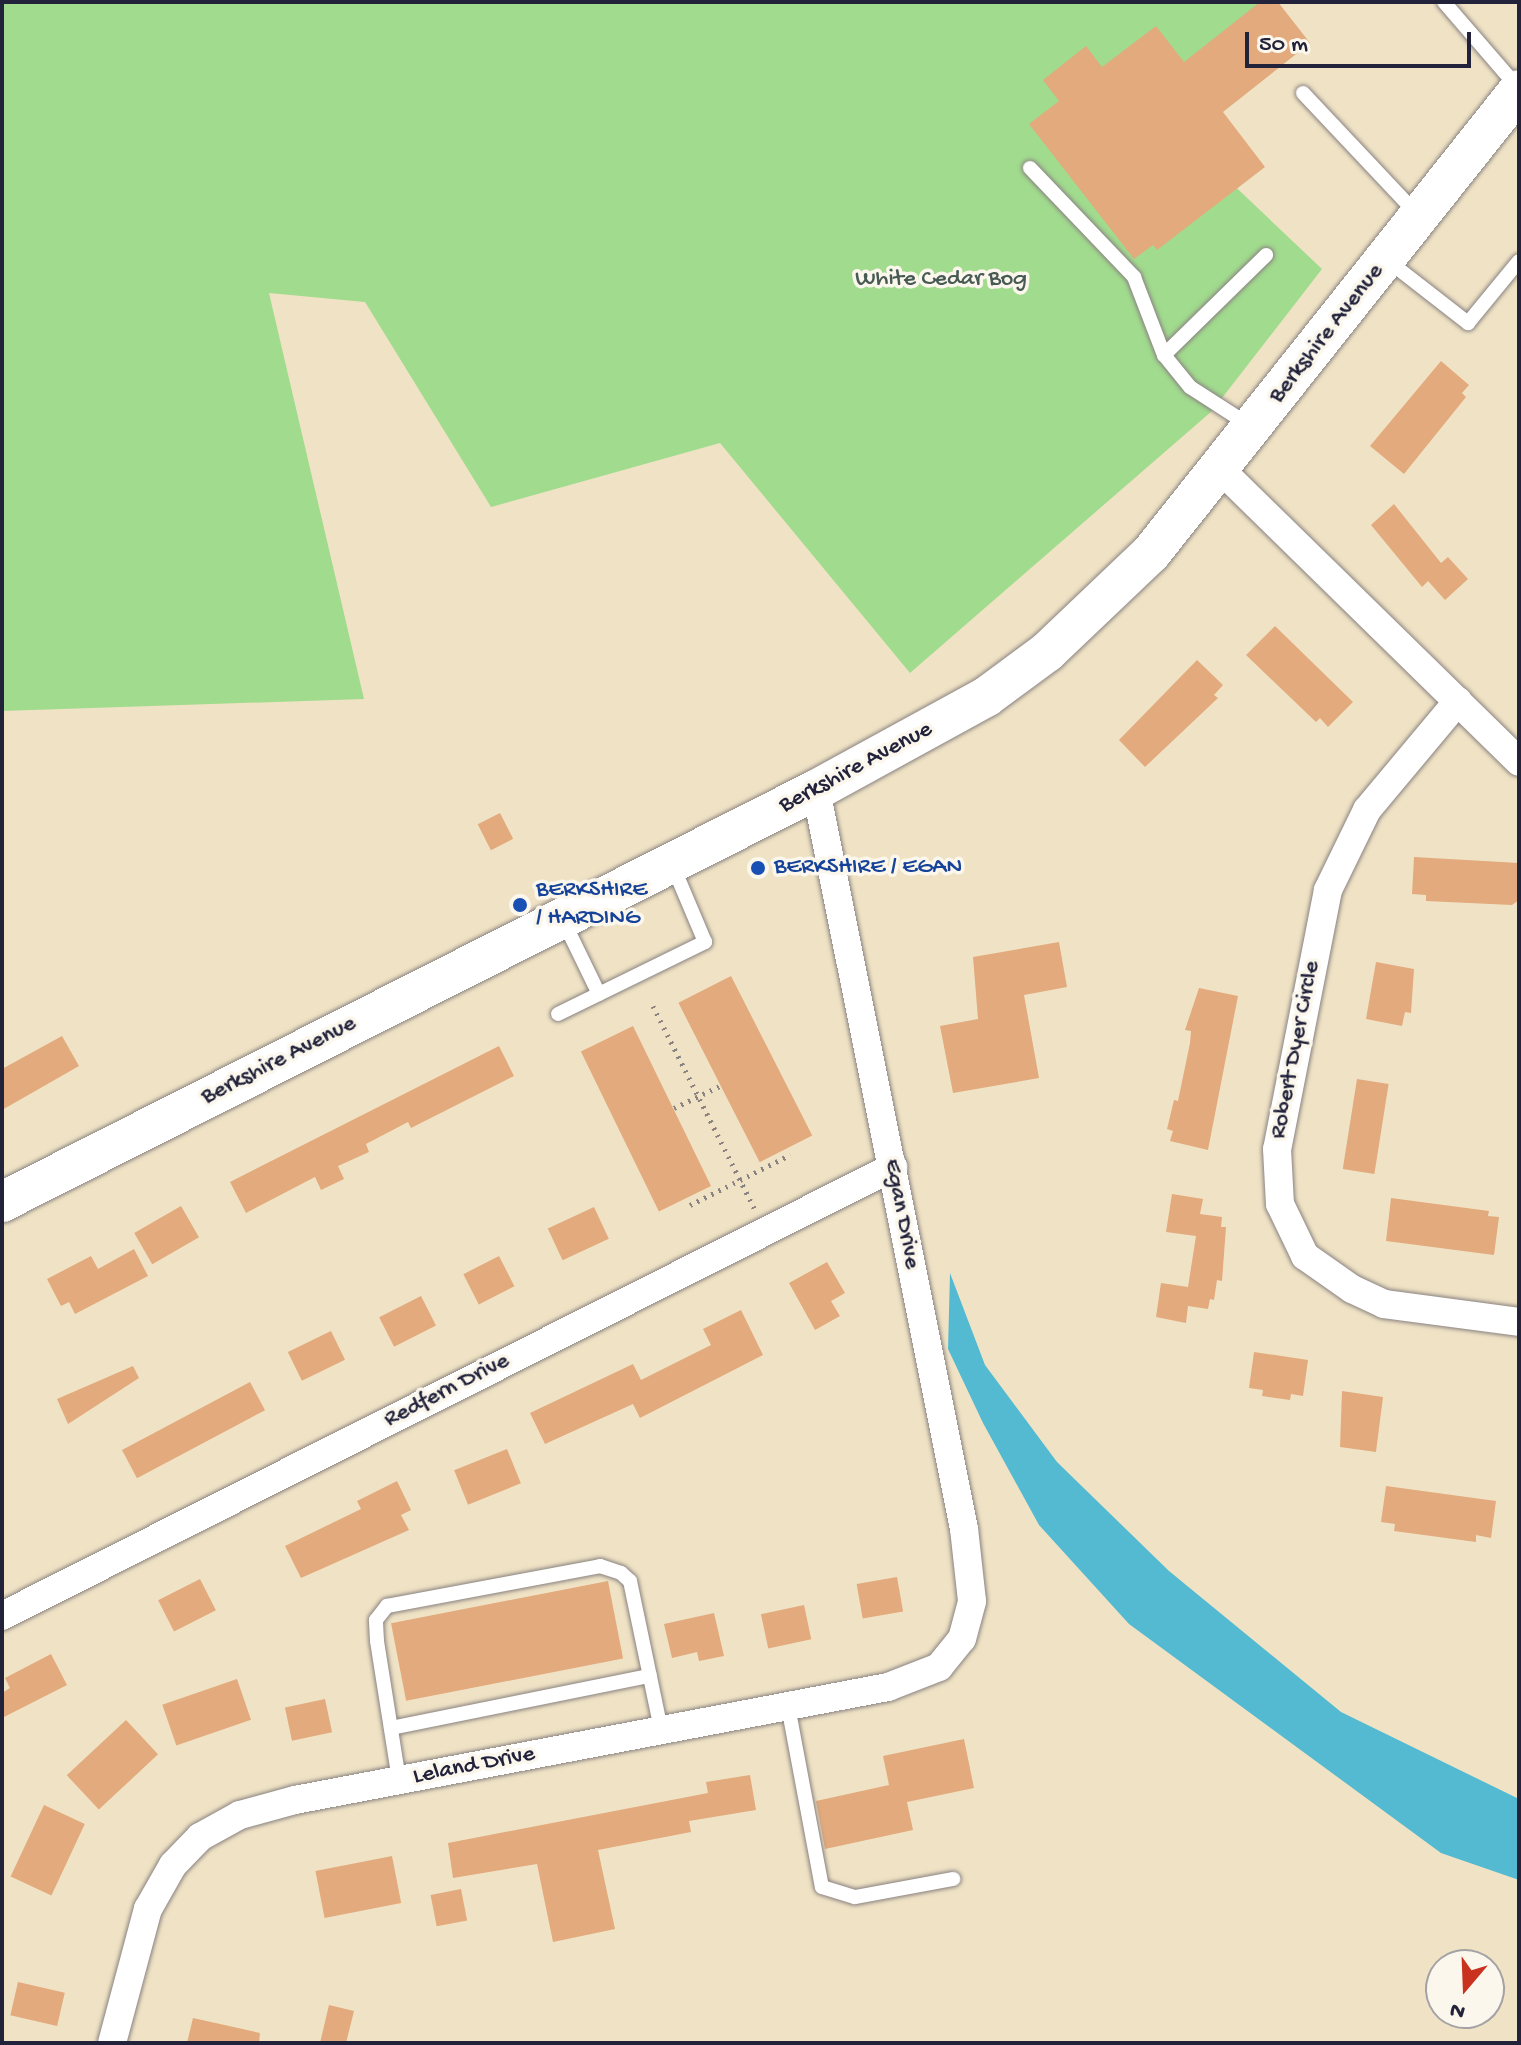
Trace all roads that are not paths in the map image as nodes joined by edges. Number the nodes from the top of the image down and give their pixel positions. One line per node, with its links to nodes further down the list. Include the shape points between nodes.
1 (1444, 2): 2 (lane)
2 (1519, 90): 5 (main road, Berkshire Avenue)
3 (1303, 93): 5 (lane)
4 (1030, 168): 9 (lane, via 1134,277)
5 (1419, 216): 7 (main road, Berkshire Avenue)
6 (1266, 255): 9 (lane)
7 (1386, 259): 8 (lane, via 1468,323); 10 (main road, Berkshire Avenue)
8 (1519, 261)
9 (1164, 355): 10 (lane, via 1190,387)
10 (1253, 427): 11 (main road, Berkshire Avenue)
11 (1219, 468): 12 (street); 14 (main road, Berkshire Avenue, via 1151,553 1047,652 986,697)
12 (1458, 701): 13 (street); 21 (street, Robert Dyer Circle, via 1367,810 1328,890 1277,1149 1280,1204 1305,1256 1352,1289 1384,1304)
13 (1519, 762)
14 (816, 790): 15 (main road, Berkshire Avenue); 19 (street, Egan Drive)
15 (672, 864): 16 (main road, Berkshire Avenue); 17 (lane, via 705,942)
16 (562, 918): 17 (lane); 20 (main road, Berkshire Avenue)
17 (599, 994): 18 (lane)
18 (558, 1014)
19 (893, 1167): 22 (street, Redfern Drive); 23 (street, Egan Drive, via 964,1529 972,1601)
20 (2, 1202)
21 (1519, 1322)
22 (2, 1616)
23 (962, 1639): 25 (street, Leland Drive, via 939,1667 888,1687)
24 (650, 1676): 26 (lane); 26 (lane, via 630,1581 600,1566 387,1606 376,1620); 27 (lane)
25 (788, 1706): 27 (street, Leland Drive); 29 (lane, via 822,1887 855,1897)
26 (391, 1728): 28 (lane)
27 (661, 1730): 28 (street, Leland Drive)
28 (399, 1780): 30 (street, Leland Drive, via 240,1815 200,1837 173,1865 148,1909)
29 (953, 1879)
30 (112, 2043)

